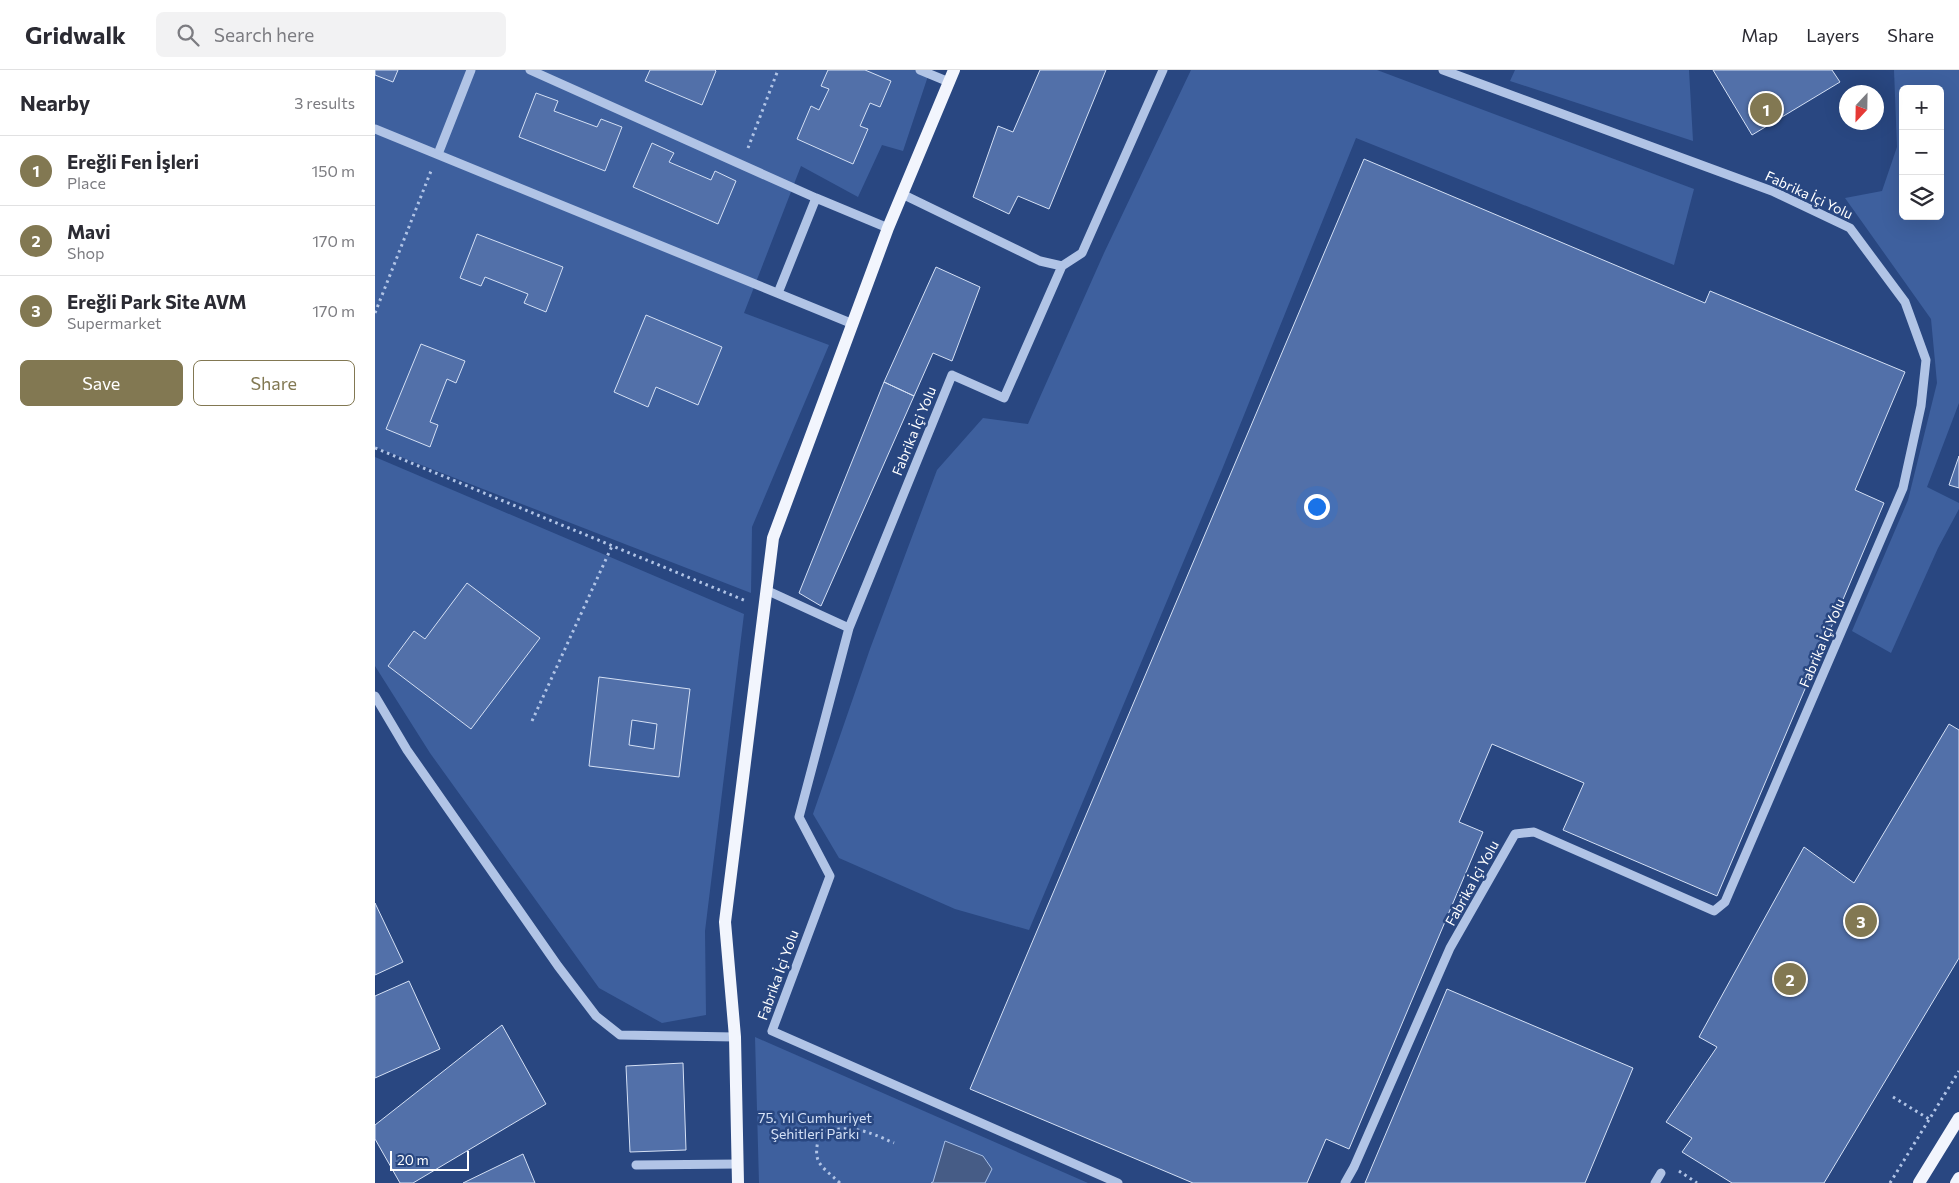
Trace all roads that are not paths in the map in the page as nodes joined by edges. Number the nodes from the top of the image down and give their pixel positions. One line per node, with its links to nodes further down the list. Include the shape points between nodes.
1 (471, 70): 9 (street)
2 (530, 70): 11 (street)
3 (920, 70): 7 (street)
4 (954, 70): 7 (main road)
5 (1163, 70): 13 (street, via 1082,253)
6 (1443, 70): 27 (street, Fabrika İçi Yolu, via 1772,191 1850,228 1905,302 1926,360 1921,406 1903,488 1725,902 1713,912 1534,832 1515,834 1450,948)
7 (949, 82): 10 (main road)
8 (375, 129): 9 (street)
9 (438, 154): 14 (street)
10 (902, 194): 12 (main road); 13 (street, via 1040,261)
11 (816, 198): 12 (street); 14 (street)
12 (888, 228): 15 (main road)
13 (1062, 266): 17 (street, Fabrika İçi Yolu, via 1005,398 951,375)
14 (778, 293): 15 (street)
15 (853, 324): 16 (main road, via 773,538)
16 (766, 590): 17 (street); 19 (main road, via 725,922)
17 (849, 628): 26 (street, Fabrika İçi Yolu, via 799,817 830,876 772,1031)
18 (375, 696): 19 (street, via 407,750 596,1016 620,1035)
19 (735, 1038): 21 (main road)
20 (1959, 1118): 29 (main road)
21 (738, 1164): 22 (street); 25 (main road)
22 (636, 1165)
23 (1661, 1174): 28 (street)
24 (1959, 1178): 30 (main road)
25 (738, 1183)
26 (1119, 1183)
27 (1345, 1183)
28 (1655, 1183)
29 (1919, 1183)
30 (1956, 1183)

